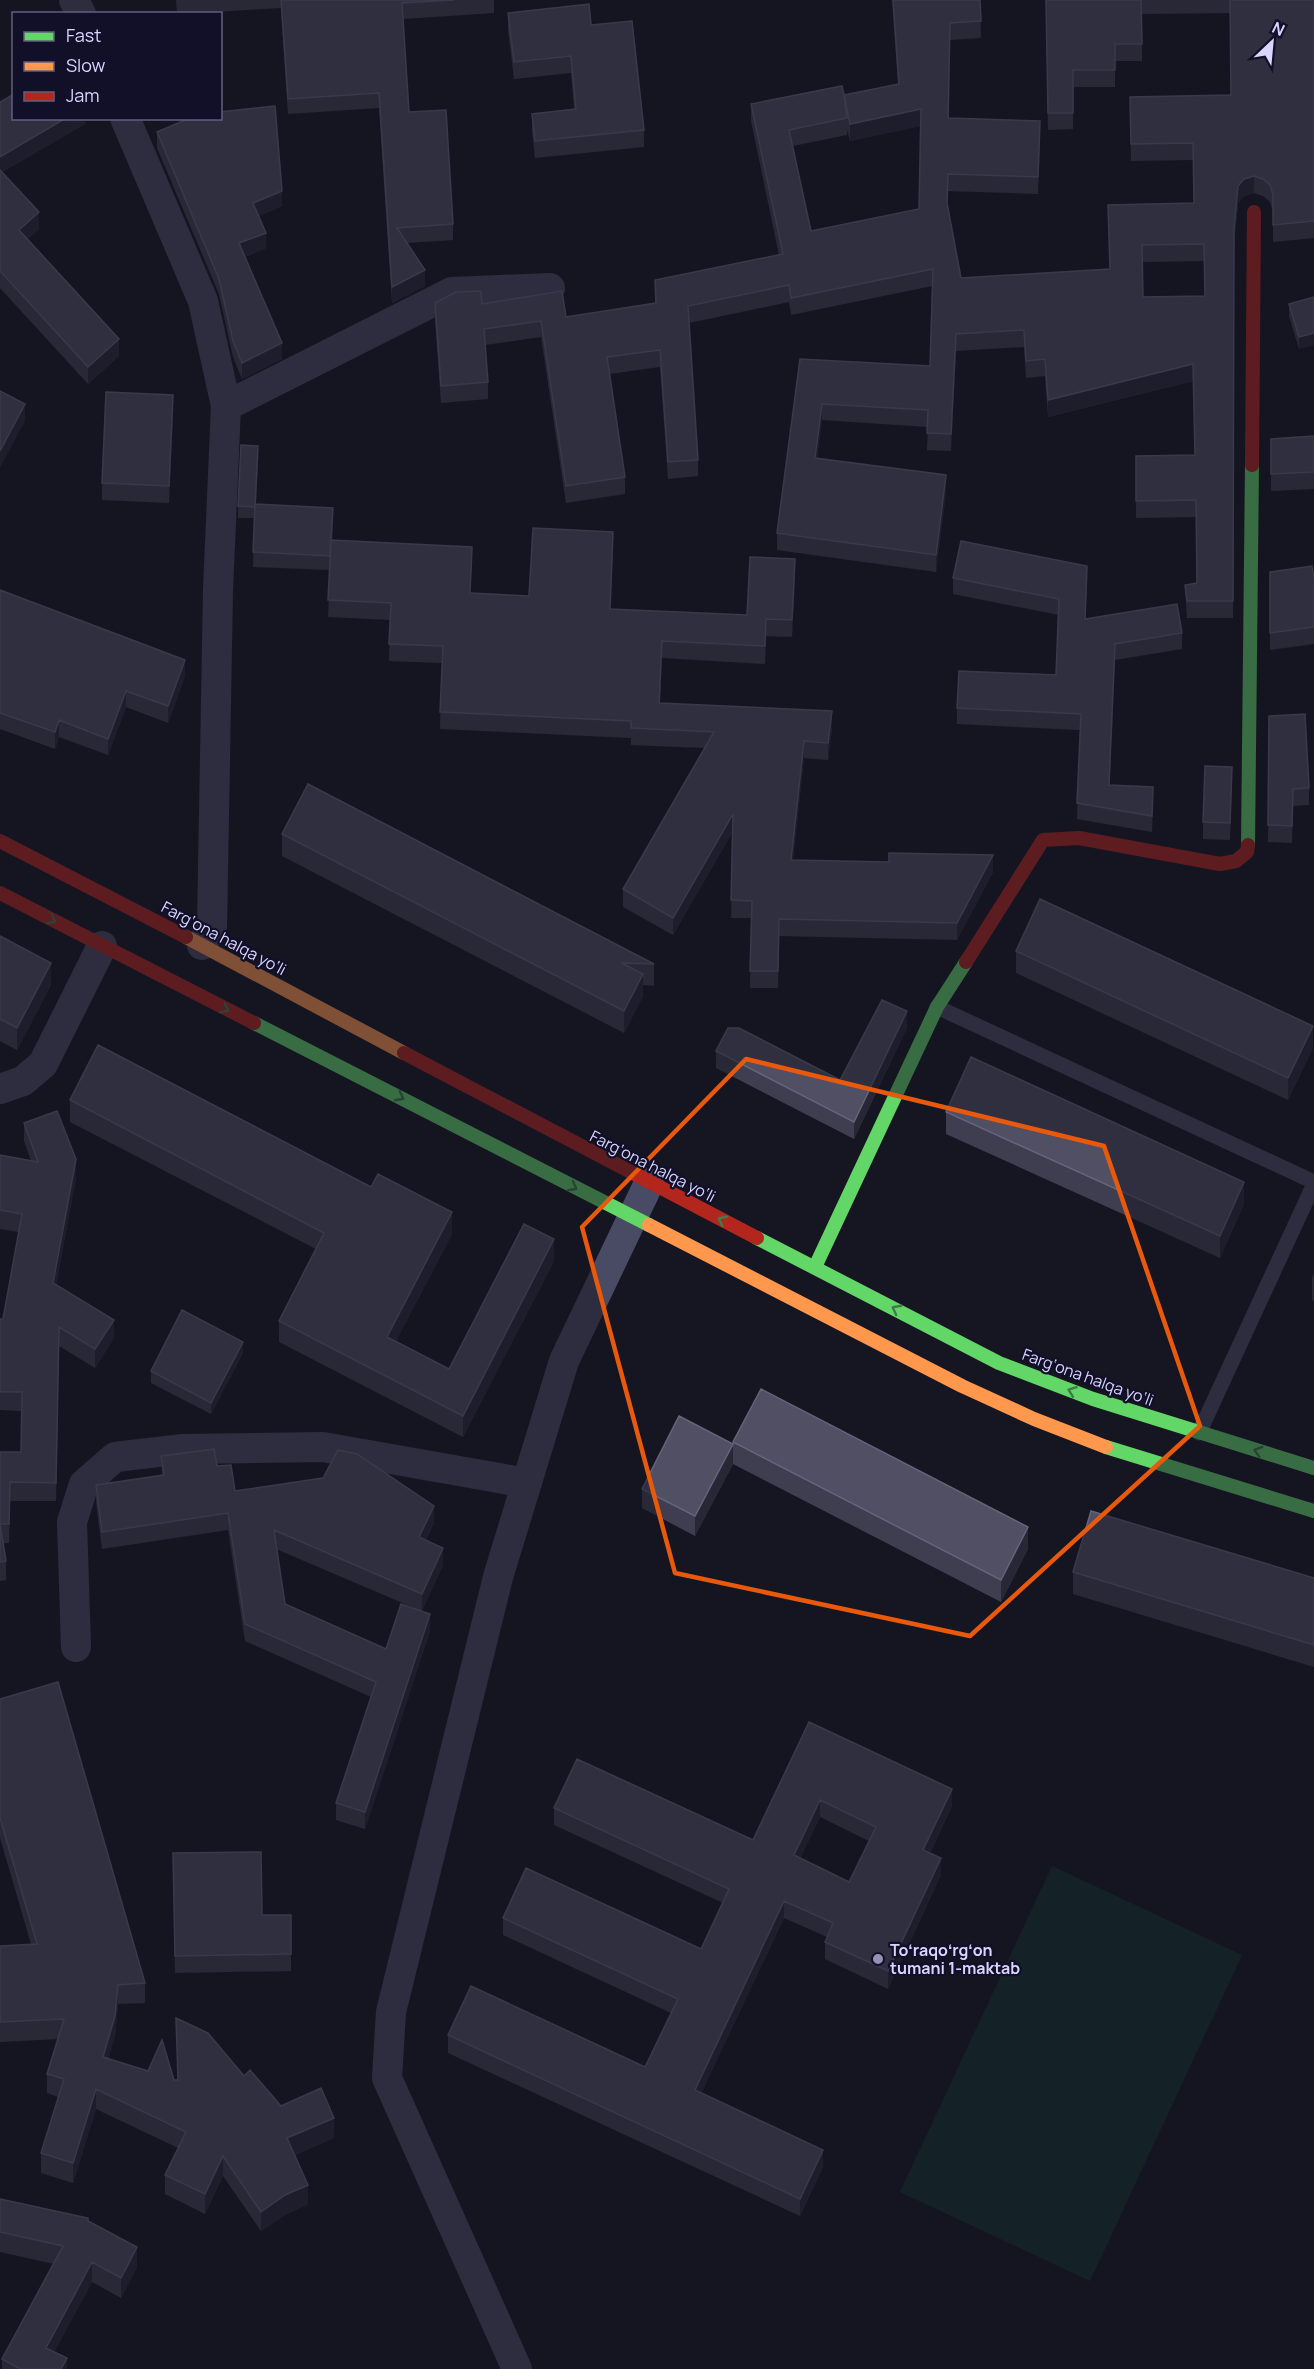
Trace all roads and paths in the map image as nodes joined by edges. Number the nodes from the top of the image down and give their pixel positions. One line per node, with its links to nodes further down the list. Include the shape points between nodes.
1 (126, 120): 4 (street, via 203,301)
2 (1254, 212): 9 (main road, via 1248,852 1236,861 1220,864 1079,838 1042,840)
3 (550, 288): 4 (street, via 452,292)
4 (226, 406): 7 (street, via 218,590 212,926)
5 (0, 841): 7 (main road, Farg‘ona halqa yo‘li)
6 (0, 893): 8 (main road, one-way to 8)
7 (201, 945): 11 (main road, Farg‘ona halqa yo‘li)
8 (102, 946): 10 (street, via 42,1064 23,1081); 13 (main road, one-way to 13)
9 (938, 1007): 12 (lane); 14 (main road)
10 (0, 1089)
11 (649, 1183): 13 (street); 14 (main road, Farg‘ona halqa yo‘li, one-way to 11)
12 (1314, 1183): 15 (lane)
13 (632, 1218): 17 (street, via 564,1361); 18 (main road, via 964,1388 1068,1433)
14 (815, 1267): 15 (main road, Farg‘ona halqa yo‘li, one-way to 14, via 999,1363)
15 (1199, 1433): 16 (main road, Farg‘ona halqa yo‘li, one-way to 15)
16 (1314, 1468)
17 (526, 1483): 19 (street, via 323,1447 183,1449 115,1457 84,1484 72,1522); 20 (street, via 495,1588 391,2012 387,2078)
18 (1314, 1511)
19 (76, 1647)
20 (517, 2369)

